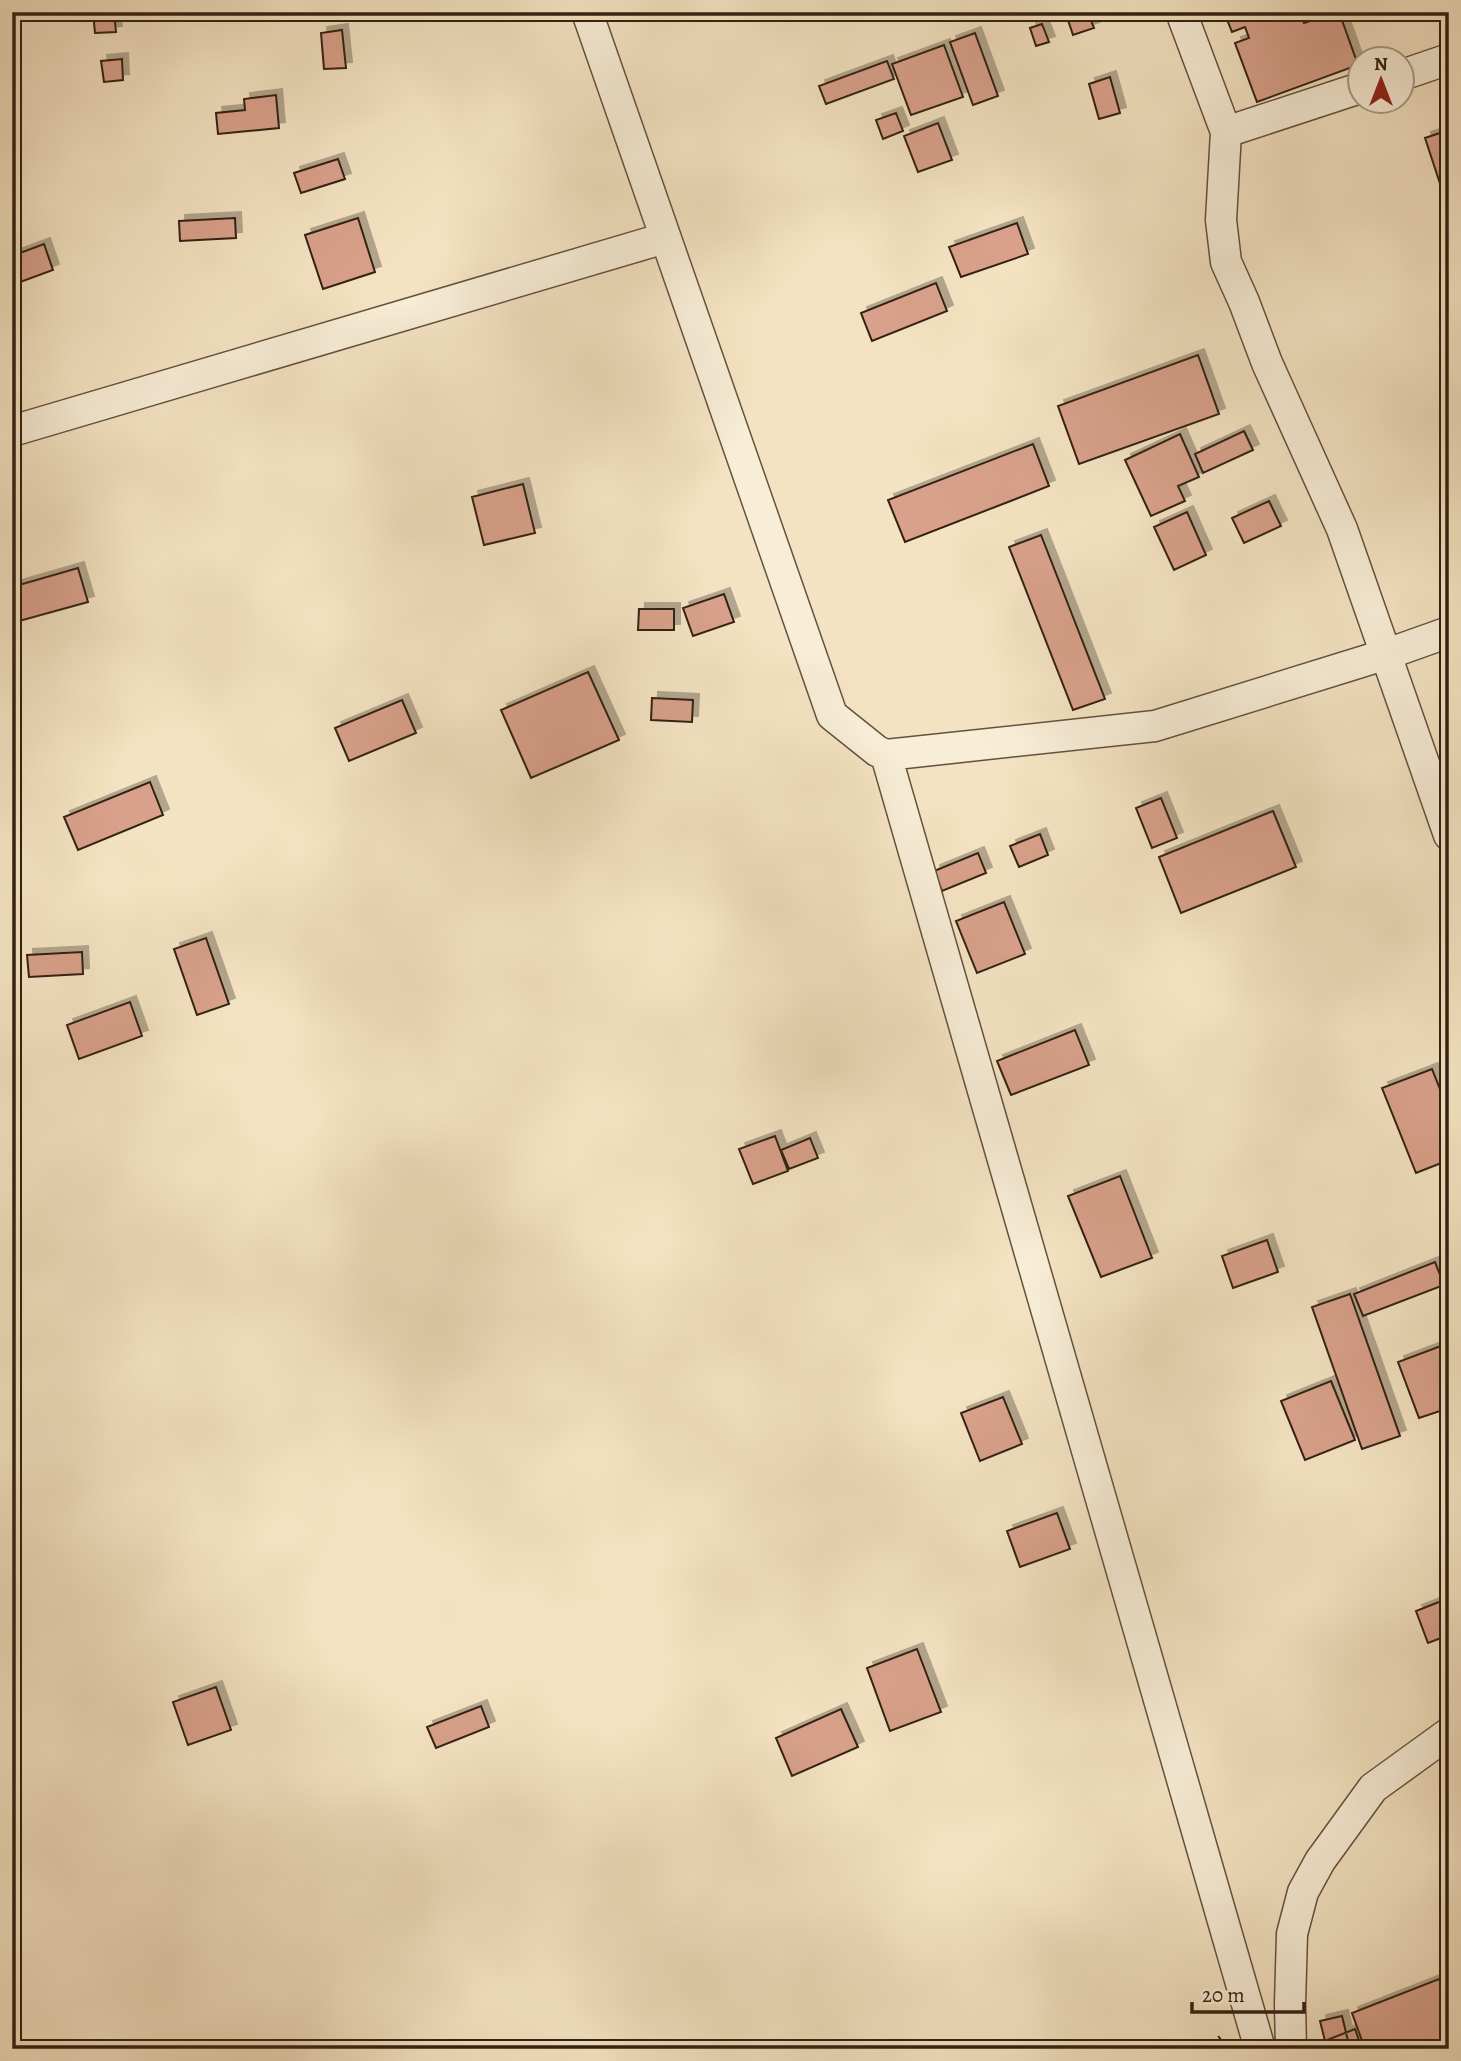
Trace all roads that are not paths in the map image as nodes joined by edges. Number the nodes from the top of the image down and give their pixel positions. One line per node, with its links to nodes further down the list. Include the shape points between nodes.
1 (587, 12): 7 (street)
2 (1181, 12): 6 (street)
3 (1449, 59): 4 (street)
4 (1416, 70)
5 (1346, 93): 6 (street)
6 (1226, 132): 10 (street, via 1221,220 1226,262 1342,528)
7 (666, 237): 8 (street); 11 (street, via 832,715)
8 (12, 431)
9 (1449, 632): 10 (street)
10 (1387, 654): 11 (street, via 1155,726); 12 (street)
11 (886, 755): 14 (street)
12 (1449, 835)
13 (1449, 1733): 15 (street, via 1373,1788 1303,1892 1293,1934)
14 (1260, 2049)
15 (1292, 2049)

